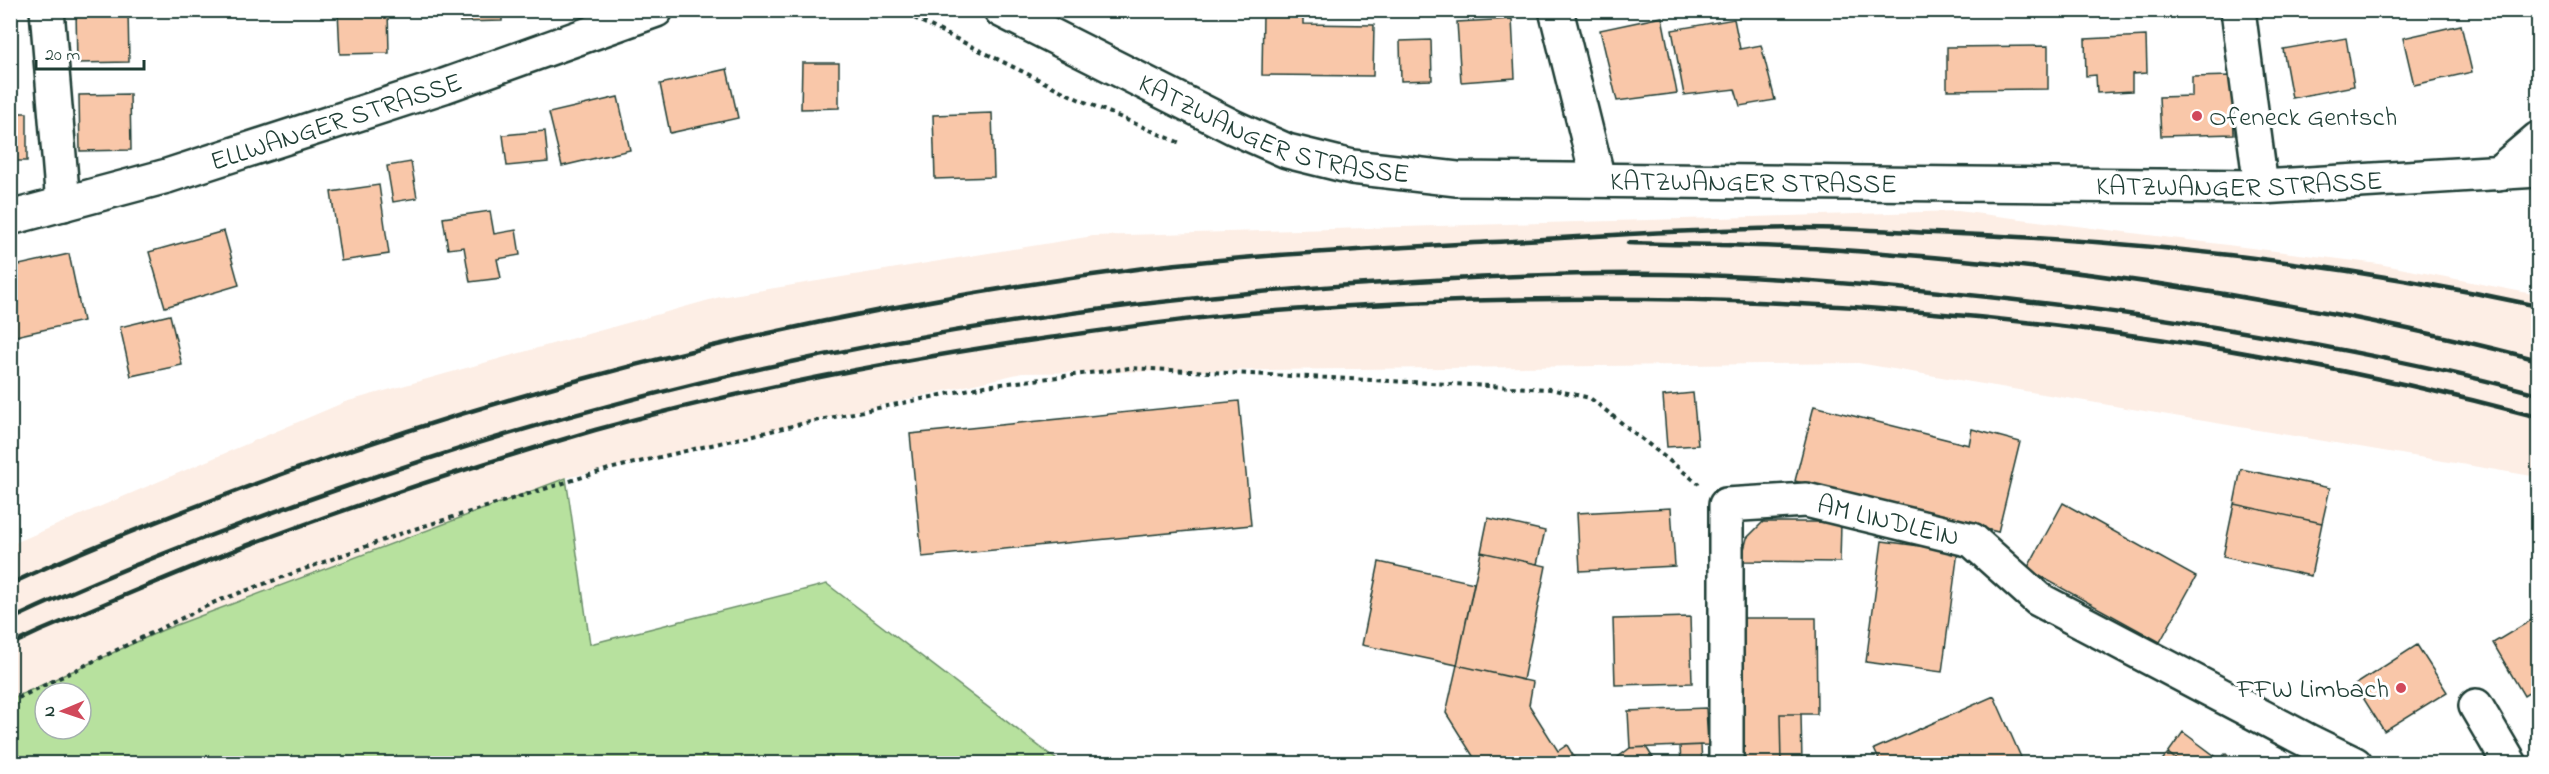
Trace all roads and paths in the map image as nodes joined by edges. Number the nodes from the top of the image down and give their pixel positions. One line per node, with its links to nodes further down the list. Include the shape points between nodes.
1 (47, 10): 11 (street)
2 (656, 10): 11 (street, ELLWANGER STRASSE, via 444,86 167,176)
3 (1001, 10): 9 (street, KATZWANGER STRASSE, via 1287,151 1352,167 1457,179)
4 (1556, 10): 9 (street)
5 (2238, 10): 10 (street)
6 (2538, 139): 8 (street)
7 (2538, 170): 8 (street, KATZWANGER STRASSE)
8 (2498, 174): 10 (street, KATZWANGER STRASSE)
9 (1598, 179): 10 (street, KATZWANGER STRASSE)
10 (2261, 187)
11 (63, 204): 12 (street, ELLWANGER STRASSE)
12 (10, 218)
13 (1726, 505): 14 (path, via 1590,398 1551,389 1130,368 985,386 609,469 408,531 215,602); 16 (street); 17 (street, AM LINDLEIN, via 1806,500 1972,540 2038,599)
14 (10, 702)
15 (2476, 706): 18 (street)
16 (1726, 764)
17 (2355, 764)
18 (2510, 764)

